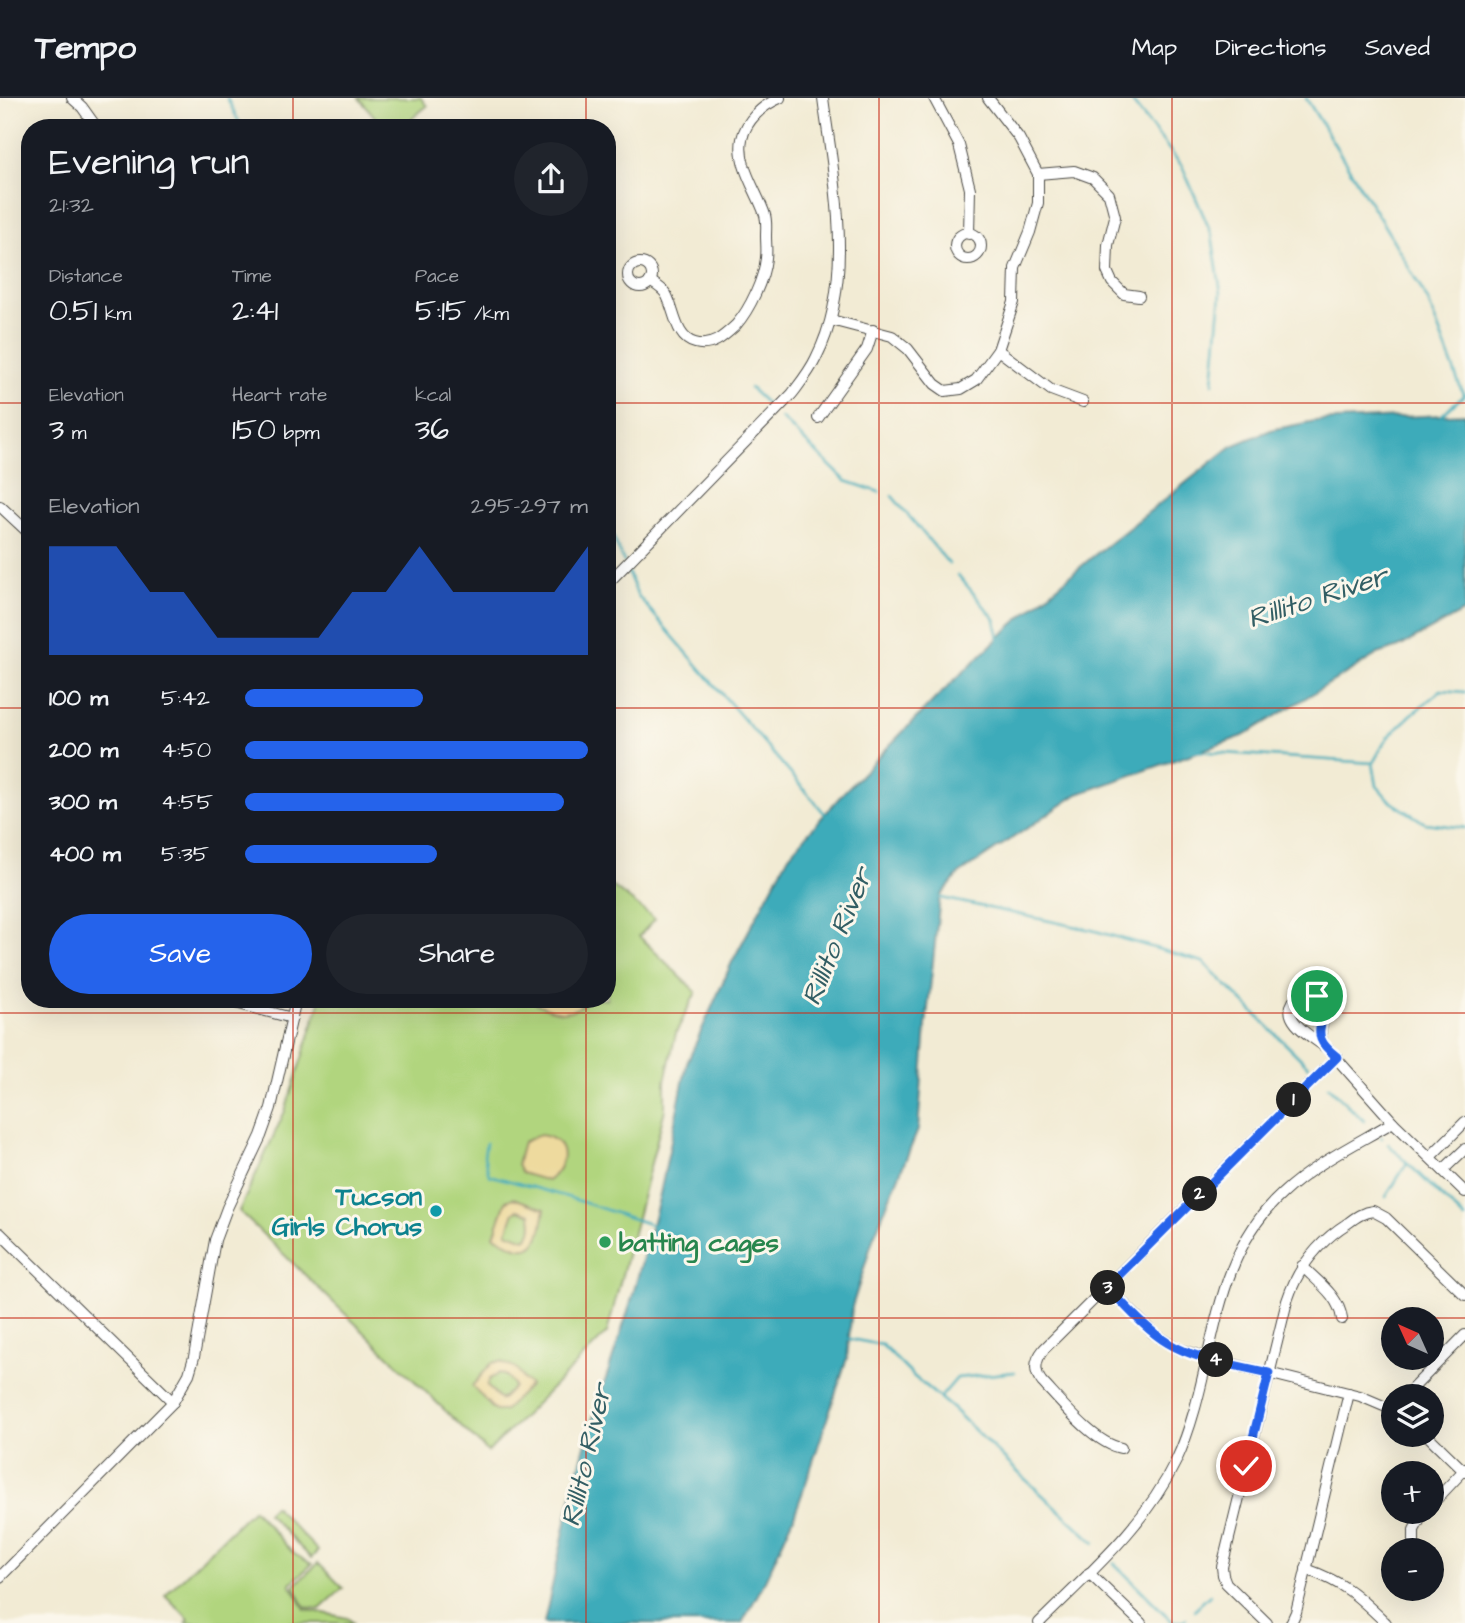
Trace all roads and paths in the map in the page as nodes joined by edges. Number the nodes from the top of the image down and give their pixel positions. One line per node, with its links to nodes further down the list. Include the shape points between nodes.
1 (72, 98): 6 (street)
2 (780, 98): 9 (street, via 752,118 742,141 742,158 766,219 766,259 756,293 741,319 719,340 691,343 680,332 666,293)
3 (823, 98): 11 (street, via 839,238)
4 (934, 98): 8 (street, via 959,145 970,189)
5 (988, 98): 7 (street, via 1019,138)
6 (91, 119)
7 (1038, 174): 10 (street, via 1074,171 1093,178 1109,194 1115,216 1107,271 1124,294); 13 (street, via 1038,203 1015,268 1014,302)
8 (969, 234)
9 (650, 281)
10 (1139, 296)
11 (831, 320): 12 (street); 18 (street, via 816,358 792,394)
12 (873, 330): 13 (street, via 892,336 908,349 945,390 961,389 976,380); 15 (street, via 867,349)
13 (998, 350): 14 (street, via 1051,390)
14 (1083, 402)
15 (818, 418)
16 (0, 506): 17 (street)
17 (21, 526)
18 (616, 575)
19 (254, 1008): 21 (street)
20 (294, 1008): 21 (street)
21 (292, 1018): 40 (street, via 271,1108 215,1240 194,1357)
22 (1323, 1044): 22 (street, via 1324,1003 1313,993 1303,993 1292,1004 1292,1017); 23 (street)
23 (1337, 1057): 24 (street); 32 (street)
24 (1393, 1122): 27 (street); 36 (street, via 1304,1176 1263,1213 1228,1276)
25 (1465, 1122): 27 (street)
26 (1465, 1149): 28 (street)
27 (1430, 1157): 28 (street)
28 (1443, 1170): 29 (street)
29 (1465, 1192)
30 (0, 1233): 40 (street)
31 (1302, 1266): 33 (street, via 1331,1234 1358,1215 1373,1211 1386,1218); 34 (street, via 1333,1297); 37 (street, via 1286,1301)
32 (1107, 1287): 36 (street, via 1161,1339); 43 (street, via 1044,1349 1035,1367 1042,1382 1095,1435)
33 (1465, 1295)
34 (1342, 1319)
35 (1465, 1335): 38 (street)
36 (1208, 1358): 37 (street); 47 (street, via 1190,1427 1167,1477 1133,1527)
37 (1269, 1373): 39 (street); 51 (street, via 1222,1567 1232,1589)
38 (1417, 1384)
39 (1349, 1393): 41 (street); 46 (street)
40 (173, 1402): 48 (street)
41 (1381, 1404)
42 (1439, 1447): 44 (street)
43 (1121, 1448)
44 (1464, 1471): 45 (street)
45 (1444, 1492)
46 (1306, 1569): 52 (street); 53 (street, via 1347,1587)
47 (1089, 1573): 49 (street); 50 (street)
48 (0, 1577)
49 (1039, 1623)
50 (1141, 1623)
51 (1267, 1623)
52 (1291, 1623)
53 (1386, 1623)

